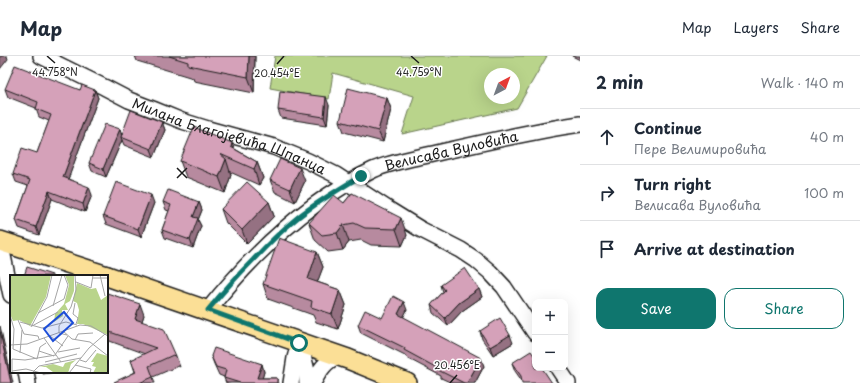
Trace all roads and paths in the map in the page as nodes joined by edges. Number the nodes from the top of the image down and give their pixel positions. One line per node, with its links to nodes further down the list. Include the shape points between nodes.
1 (41, 56): 3 (street, Милана Благојевића Шпанца, via 136,102 182,121 274,147 328,170)
2 (580, 124): 3 (street, Велисава Вуловића, via 496,139 389,164)
3 (350, 183): 8 (street, Велисава Вуловића, via 307,210 279,234); 9 (street, Милана Благојевића Шпанца, via 420,229 476,260 504,287)
4 (0, 241): 5 (main road); 7 (street)
5 (104, 275)
6 (108, 276): 8 (main road)
7 (10, 290)
8 (208, 310): 10 (main road)
9 (532, 329)
10 (299, 343): 11 (main road); 15 (street); 16 (street, via 306,367)
11 (339, 356): 17 (street, via 331,359 320,370); 18 (main road)
12 (560, 371): 19 (street)
13 (26, 373): 14 (street)
14 (28, 383)
15 (291, 383)
16 (307, 383)
17 (313, 383)
18 (407, 383)
19 (568, 383)

